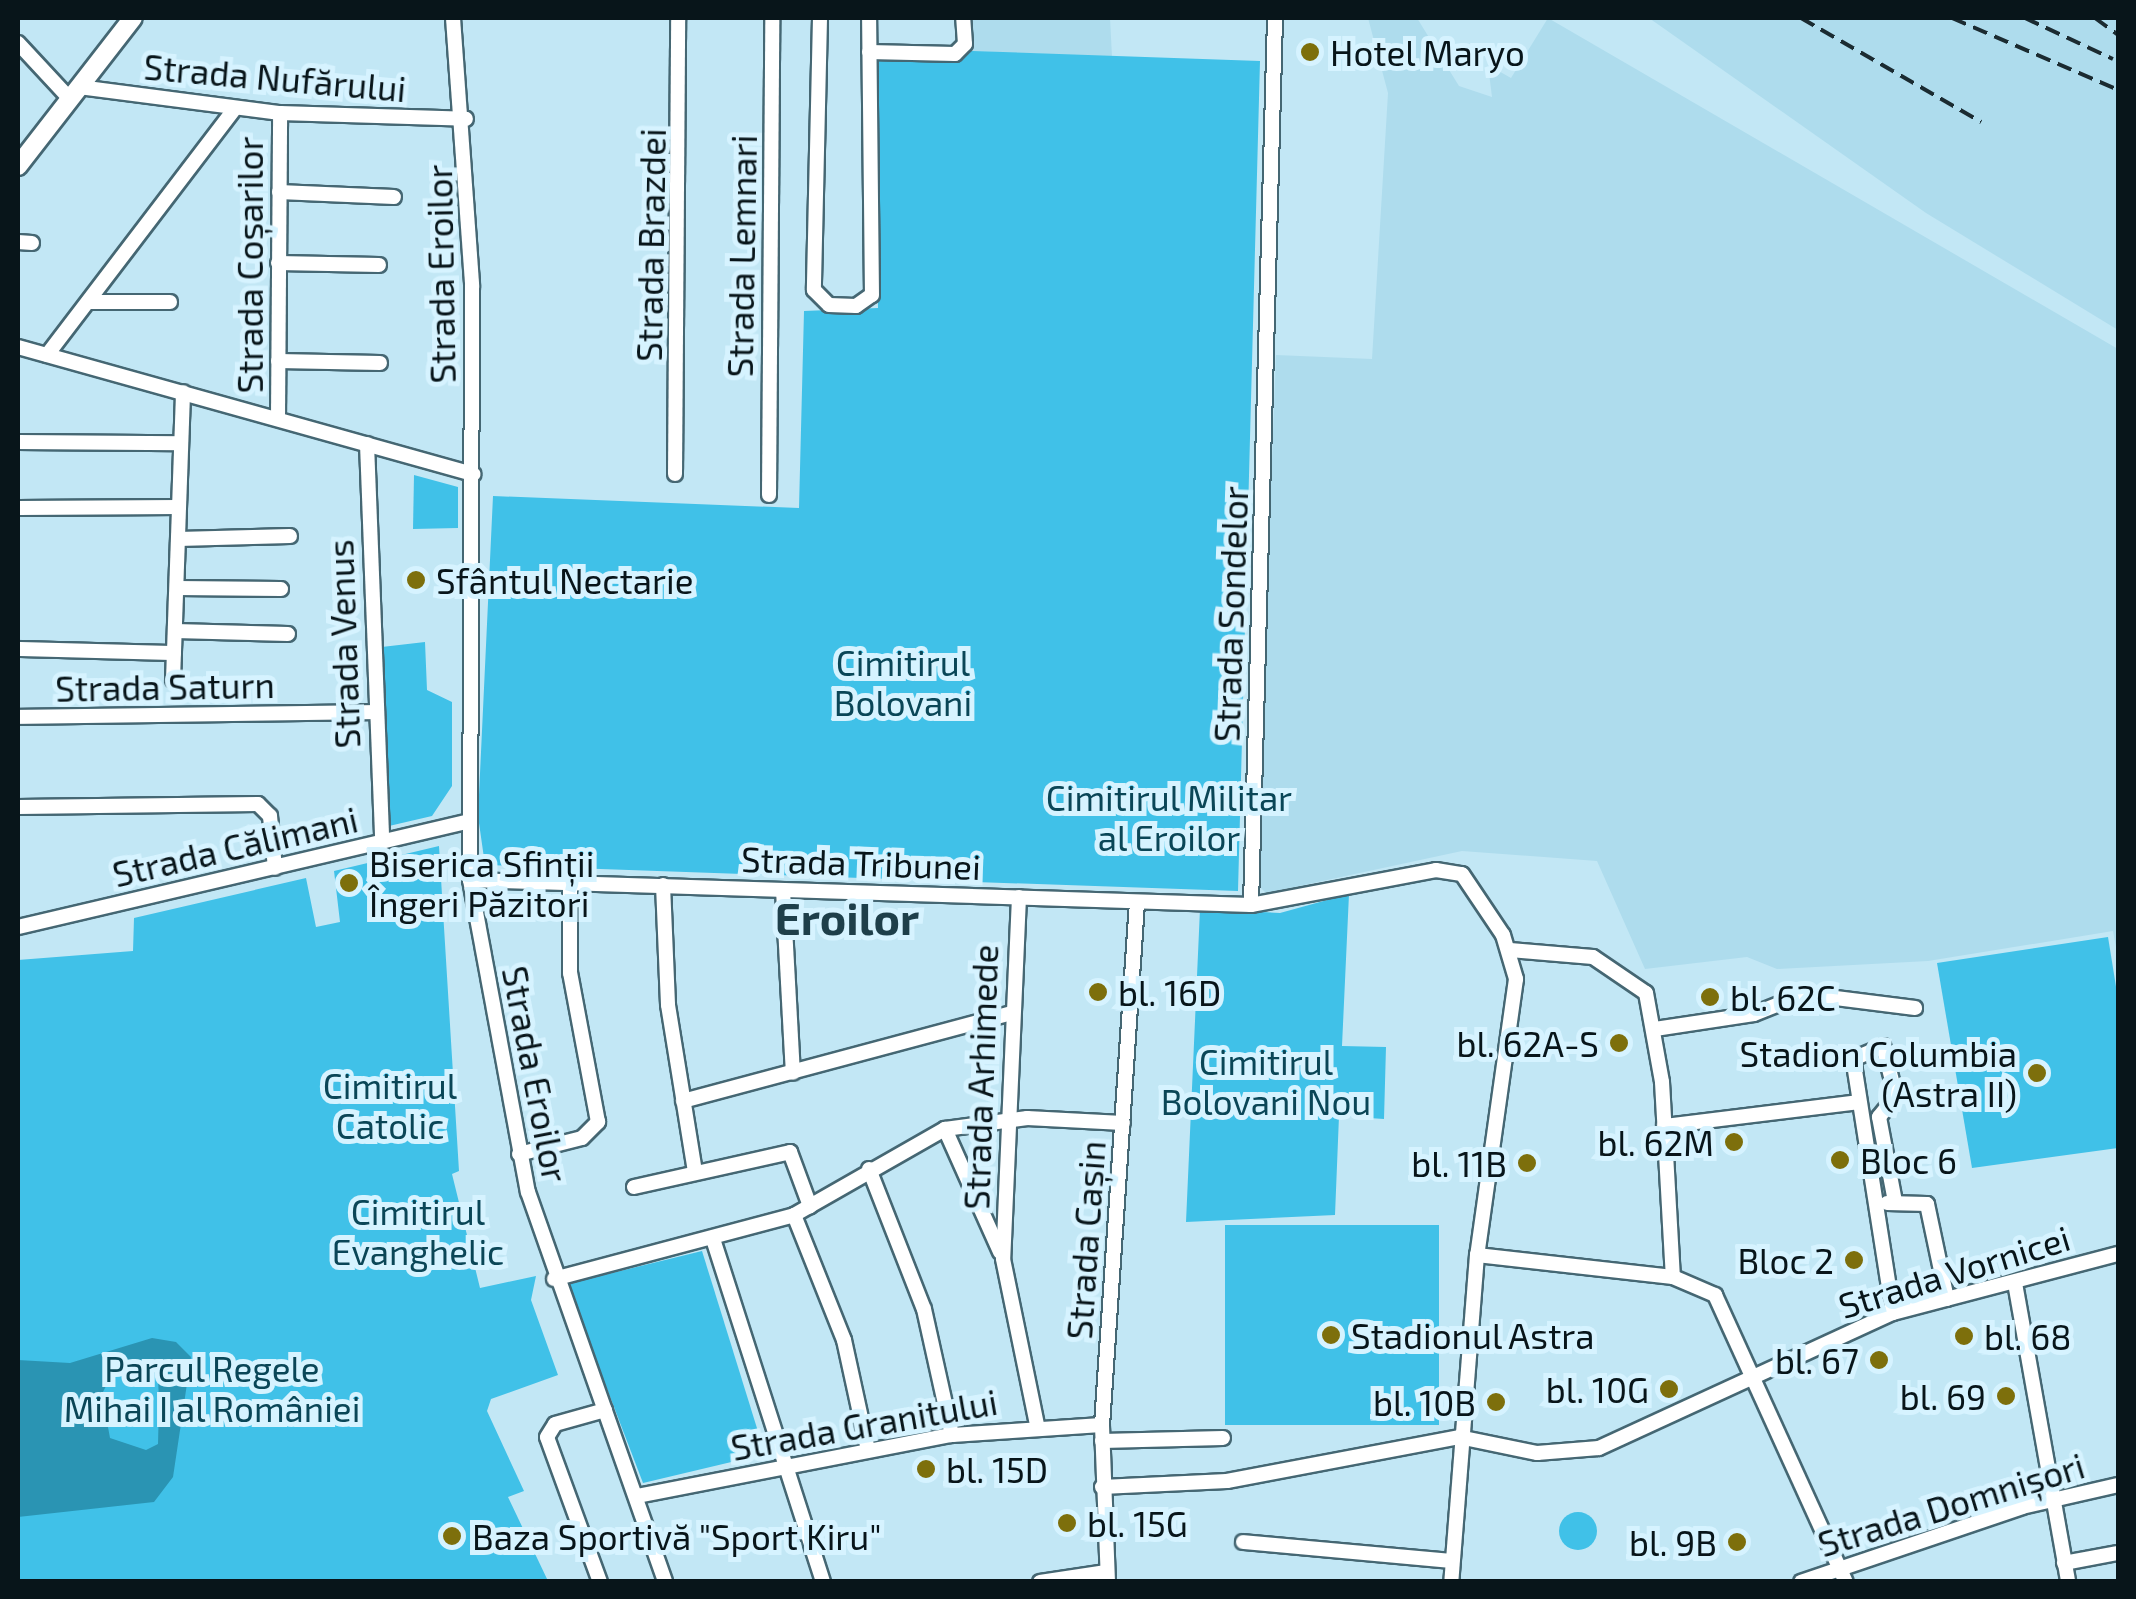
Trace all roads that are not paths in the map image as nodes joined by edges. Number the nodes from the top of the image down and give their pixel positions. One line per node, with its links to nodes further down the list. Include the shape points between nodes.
1 (134, 18): 11 (main road)
2 (453, 18): 14 (street, Strada Eroilor)
3 (678, 18): 32 (street, Strada Brazdei)
4 (772, 18): 33 (street, Strada Lemnari)
5 (820, 18): 10 (street, via 814,290 829,305 870,301)
6 (869, 18): 10 (street)
7 (963, 18): 10 (street, via 965,44 954,54)
8 (1275, 18): 57 (street, Strada Sondelor)
9 (18, 42): 11 (street)
10 (869, 52)
11 (75, 93): 12 (street, Strada Nufărului); 15 (main road)
12 (235, 108): 13 (street, Strada Nufărului); 20 (street)
13 (280, 113): 14 (street, Strada Nufărului); 16 (street, Strada Coșarilor)
14 (466, 119): 31 (street, Strada Eroilor)
15 (18, 166)
16 (279, 192): 17 (street); 18 (street, Strada Coșarilor)
17 (394, 197)
18 (278, 263): 19 (street); 24 (street, Strada Coșarilor)
19 (380, 265)
20 (88, 302): 21 (street); 23 (street)
21 (170, 302)
22 (18, 347): 23 (street)
23 (47, 355): 26 (street)
24 (278, 361): 25 (street); 27 (street, Strada Coșarilor)
25 (380, 362)
26 (183, 392): 27 (street); 29 (street)
27 (278, 418): 30 (street)
28 (18, 442): 29 (street)
29 (182, 443): 34 (street)
30 (367, 444): 31 (street); 45 (street, Strada Venus)
31 (474, 474): 48 (street, Strada Eroilor)
32 (675, 474)
33 (769, 495)
34 (180, 507): 35 (street); 37 (street)
35 (18, 508)
36 (290, 536): 37 (street)
37 (178, 540): 38 (street)
38 (176, 588): 39 (street); 40 (street)
39 (281, 589)
40 (175, 631): 41 (street); 43 (street)
41 (288, 634)
42 (18, 649): 43 (street)
43 (174, 653): 44 (street)
44 (174, 680)
45 (374, 712): 46 (street, Strada Saturn); 49 (street, Strada Venus)
46 (18, 717)
47 (18, 807): 50 (street, via 258,804 270,816)
48 (465, 822): 49 (street, Strada Călimani); 51 (street, Strada Eroilor)
49 (382, 842): 50 (street, Strada Călimani)
50 (275, 868): 58 (street, Strada Călimani)
51 (470, 880): 52 (street, Strada Tribunei); 71 (street, Strada Eroilor)
52 (570, 883): 53 (street, Strada Tribunei); 71 (street, via 570,973 598,1122 582,1138)
53 (663, 886): 54 (street, Strada Tribunei); 64 (street)
54 (783, 890): 55 (street, Strada Tribunei); 63 (street)
55 (1019, 897): 56 (street, Strada Tribunei); 61 (street, Strada Arhimede)
56 (1137, 902): 57 (street, Strada Tribunei); 68 (street, Strada Cașin)
57 (1250, 906): 59 (street, via 1448,869 1472,884)
58 (18, 928)
59 (1510, 950): 62 (street, via 1614,966 1646,993); 81 (street, via 1512,1025)
60 (1915, 1008): 62 (street, via 1804,994 1754,1014)
61 (1011, 1014): 63 (street); 67 (street, Strada Arhimede)
62 (1656, 1029): 69 (street)
63 (792, 1073): 64 (street)
64 (683, 1101): 73 (street)
65 (1860, 1107): 66 (street); 66 (street, via 1853,1059 1883,1046 1896,1096); 69 (street); 76 (street)
66 (1882, 1108): 75 (street)
67 (1006, 1118): 68 (street); 70 (street); 82 (street, Strada Arhimede)
68 (1123, 1123): 90 (street, Strada Cașin)
69 (1664, 1126): 83 (street)
70 (945, 1130): 72 (street); 82 (street, Strada Arhimede)
71 (519, 1154): 84 (street, Strada Eroilor)
72 (870, 1169): 77 (street); 92 (street, via 924,1309)
73 (694, 1172): 74 (street); 77 (street, via 790,1152)
74 (634, 1186)
75 (1896, 1202): 76 (street); 86 (street, via 1922,1201 1932,1211)
76 (1876, 1205): 87 (street)
77 (810, 1206): 78 (street)
78 (794, 1215): 79 (street); 96 (street, via 839,1326)
79 (713, 1239): 84 (street); 97 (street)
80 (2118, 1254): 85 (street, Strada Vornicei)
81 (1477, 1255): 83 (street); 93 (street)
82 (1003, 1259): 91 (street, Strada Arhimede)
83 (1673, 1276): 88 (street, via 1714,1296)
84 (554, 1278): 89 (street, Strada Eroilor)
85 (2015, 1283): 86 (street, Strada Vornicei); 101 (street)
86 (1947, 1299): 87 (street, Strada Vornicei)
87 (1893, 1313): 88 (street, Strada Vornicei)
88 (1755, 1376): 93 (street, Strada Vornicei, via 1599,1448 1538,1453); 106 (street)
89 (605, 1410): 100 (street, Strada Eroilor); 108 (street, via 555,1424 547,1437)
90 (1102, 1424): 91 (street, Strada Granitului); 95 (street, Strada Cașin)
91 (1036, 1425): 92 (street, Strada Granitului)
92 (952, 1435): 96 (street, Strada Granitului)
93 (1459, 1437): 99 (street, via 1227,1482); 104 (street)
94 (1223, 1438): 95 (street)
95 (1102, 1441): 99 (street, Strada Cașin)
96 (868, 1450): 97 (street, Strada Granitului)
97 (782, 1466): 100 (street, Strada Granitului); 110 (street)
98 (2118, 1486): 101 (street, Strada Domnișori)
99 (1102, 1487): 107 (street, Strada Cașin)
100 (638, 1496): 109 (street, Strada Eroilor)
101 (2052, 1499): 105 (street); 106 (street, Strada Domnișori)
102 (1243, 1542): 104 (street)
103 (2118, 1553): 105 (street)
104 (1450, 1561): 112 (street)
105 (2064, 1563): 114 (street)
106 (1843, 1575): 113 (street, Strada Domnișori)
107 (1107, 1576): 111 (street)
108 (600, 1582)
109 (665, 1582)
110 (824, 1582)
111 (1040, 1582)
112 (1450, 1582)
113 (1801, 1582)
114 (2068, 1582)

